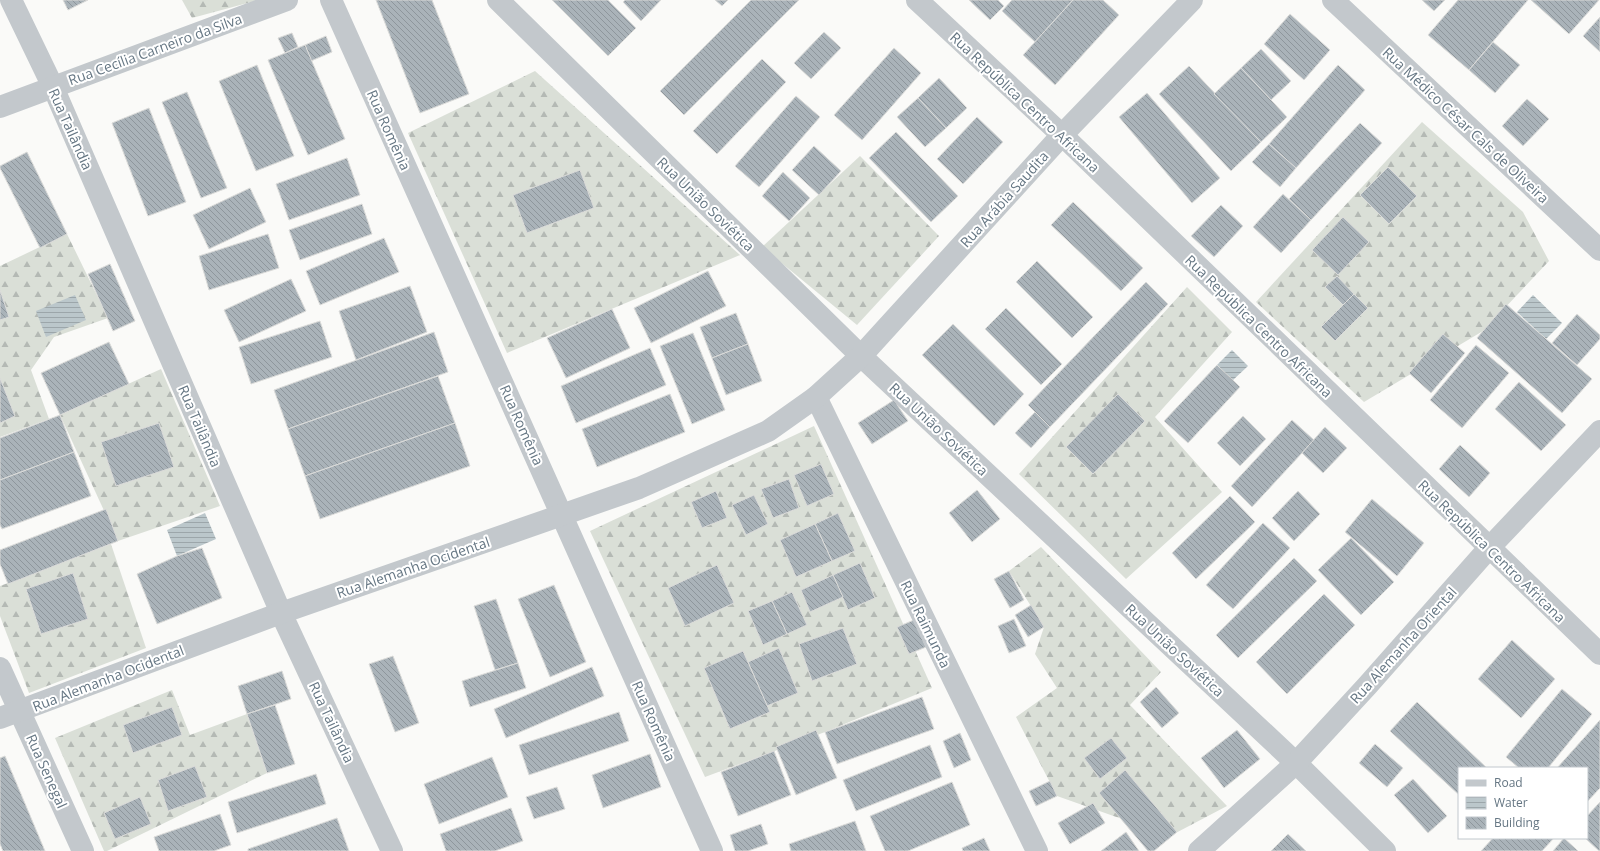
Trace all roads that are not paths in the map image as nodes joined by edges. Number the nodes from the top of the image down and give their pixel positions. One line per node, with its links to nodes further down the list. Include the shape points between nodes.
1 (11, 0): 8 (street, Rua Tailândia)
2 (287, 0): 8 (street, Rua Cecília Carneiro da Silva)
3 (331, 0): 15 (street, Rua Romênia)
4 (498, 0): 12 (street, Rua União Soviética)
5 (917, 0): 10 (street, Rua República Centro Africana)
6 (1192, 0): 10 (street, Rua Arábia Saudita)
7 (1333, 0): 11 (street, Rua Médico César Cals de Oliveira)
8 (53, 87): 9 (street, Rua Cecília Carneiro da Silva); 17 (street, Rua Tailândia)
9 (0, 107)
10 (1062, 135): 12 (street, Rua Arábia Saudita); 16 (street, Rua República Centro Africana)
11 (1600, 250)
12 (861, 356): 13 (street, Rua Arábia Saudita); 21 (street, Rua União Soviética)
13 (816, 397): 15 (street, Rua Alemanha Ocidental, via 768,431 639,488); 25 (street, Rua Raimunda)
14 (1600, 431): 16 (street, Rua Alemanha Oriental)
15 (562, 514): 17 (street, Rua Alemanha Ocidental); 24 (street, Rua Romênia)
16 (1489, 548): 18 (street, Rua República Centro Africana); 21 (street, Rua Alemanha Oriental)
17 (281, 613): 20 (street, Rua Alemanha Ocidental); 23 (street, Rua Tailândia)
18 (1600, 654)
19 (0, 668): 20 (street, Rua Senegal)
20 (10, 715): 22 (street, Rua Senegal)
21 (1296, 763): 26 (street, Rua Alemanha Oriental); 27 (street, Rua União Soviética)
22 (83, 851)
23 (392, 851)
24 (712, 851)
25 (1037, 851)
26 (1199, 851)
27 (1385, 851)

